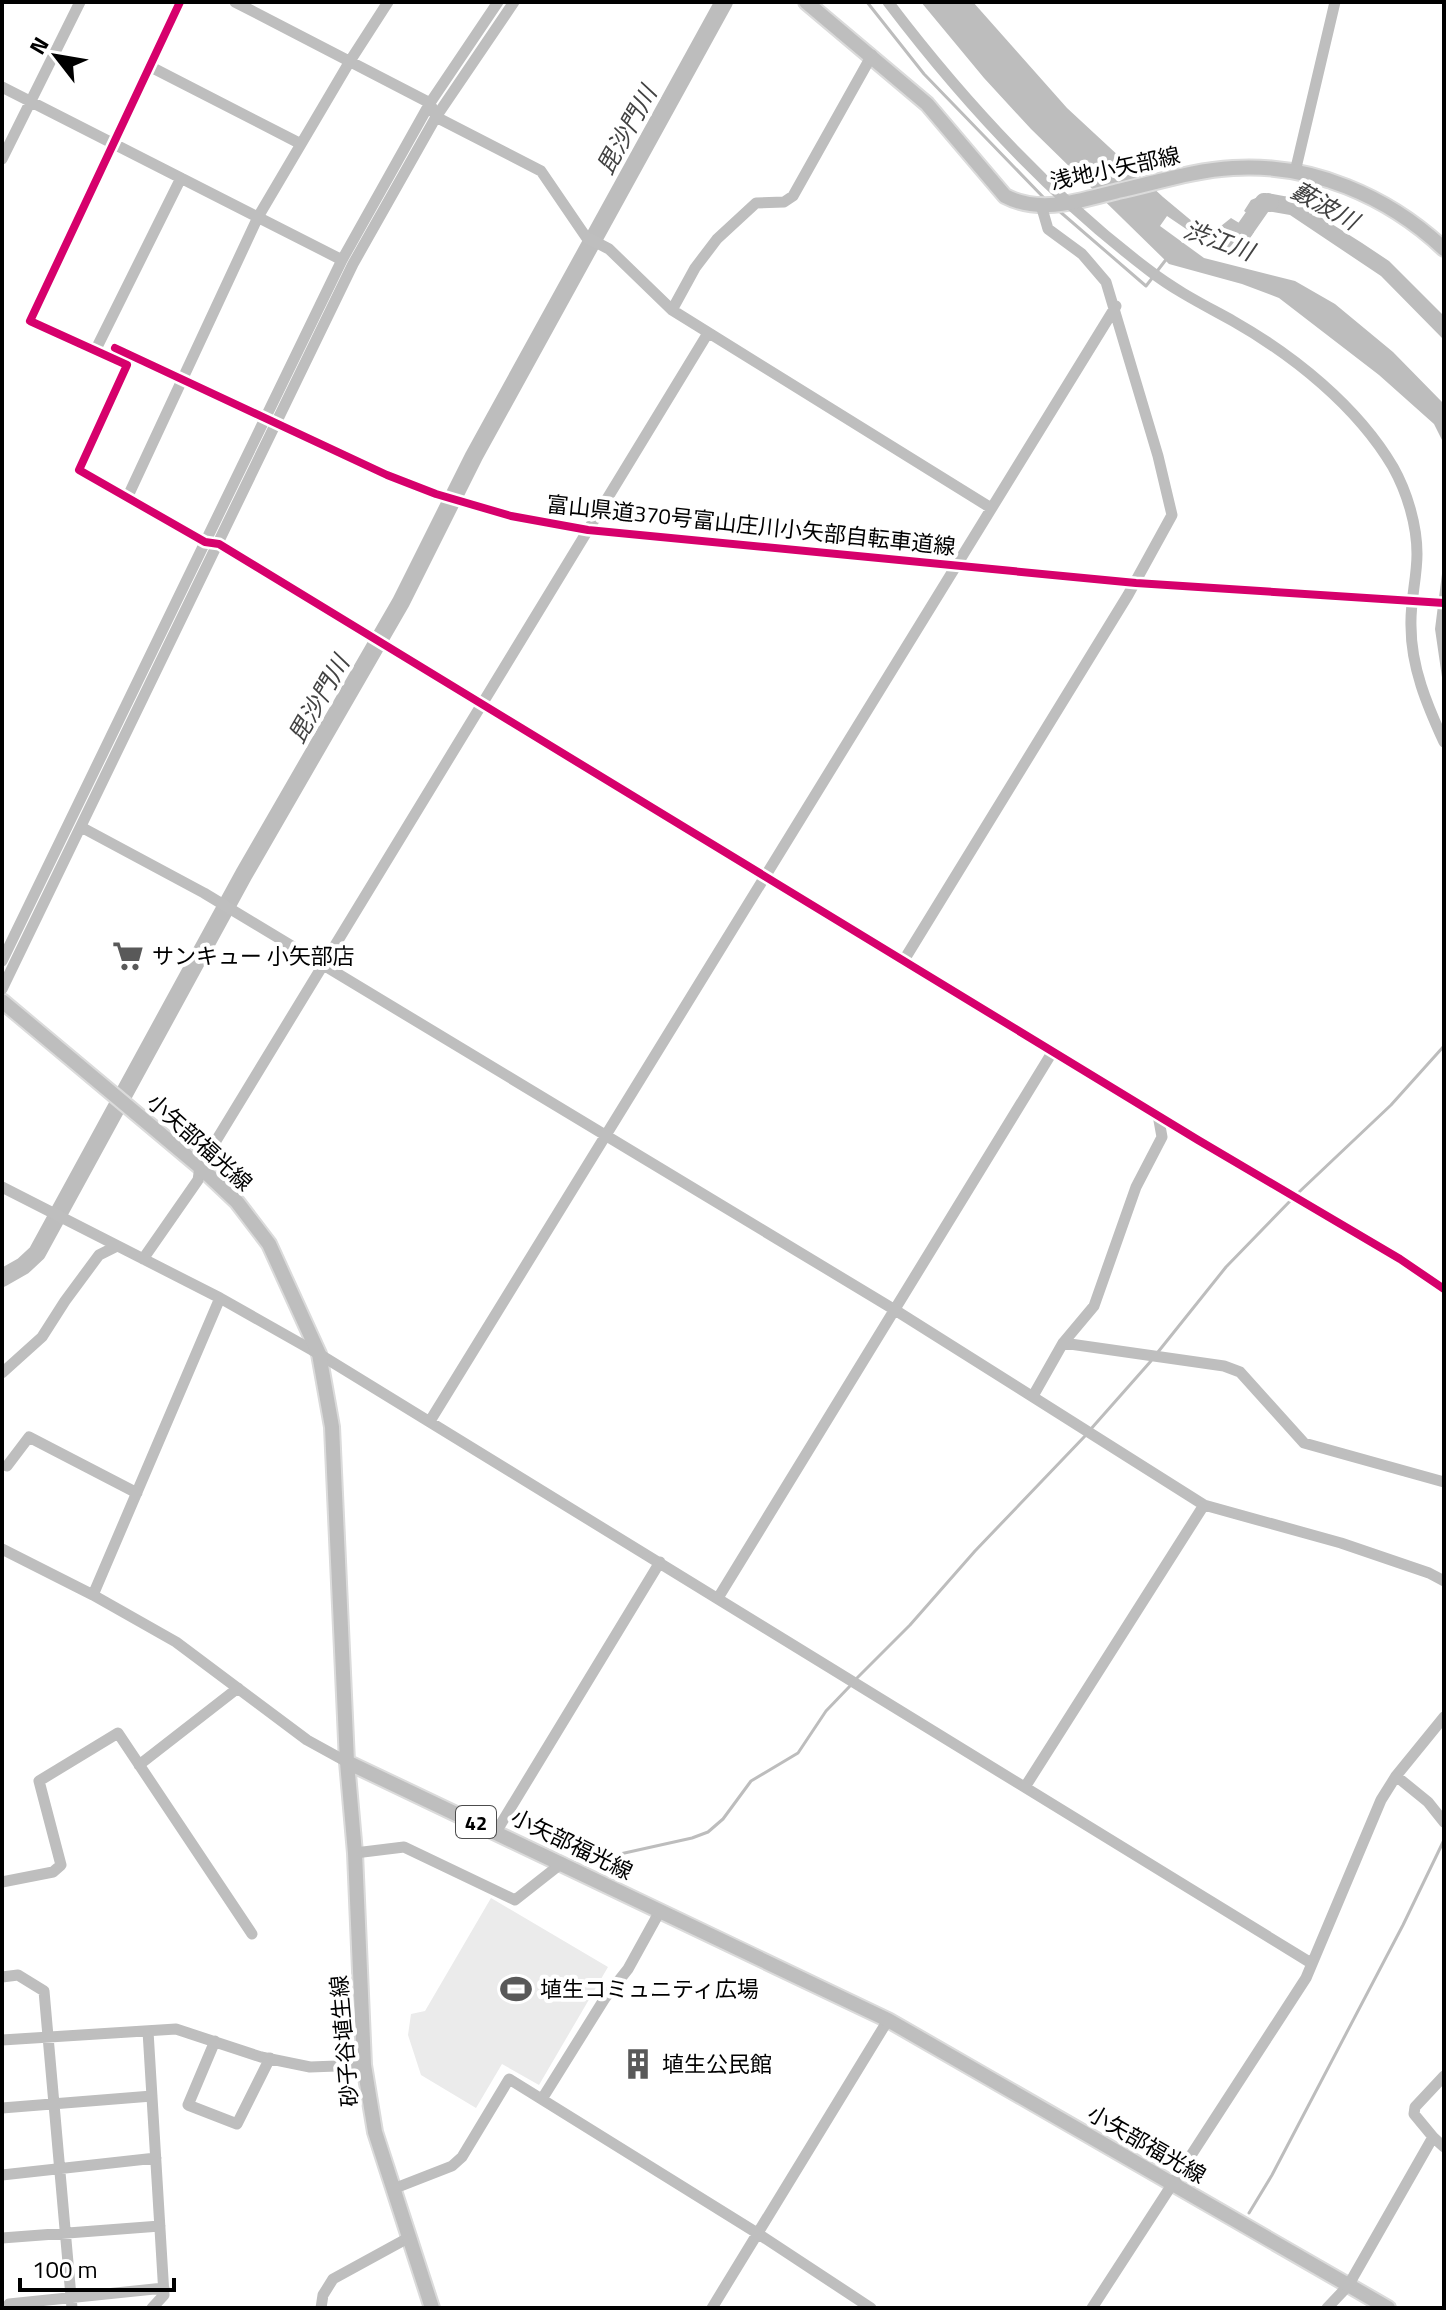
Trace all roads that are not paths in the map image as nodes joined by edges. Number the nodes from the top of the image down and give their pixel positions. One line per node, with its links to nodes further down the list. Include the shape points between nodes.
1 (80, 2): 14 (street)
2 (180, 2): 12 (street)
3 (235, 2): 11 (street)
4 (388, 2): 11 (street)
5 (498, 2): 15 (street)
6 (514, 2): 16 (street)
7 (806, 2): 10 (main road, 浅地小矢部線)
8 (888, 2): 22 (street, via 967,97)
9 (1335, 2): 20 (street)
10 (872, 55): 23 (main road, 浅地小矢部線, via 927,104 1005,196); 29 (street, via 793,196 784,202 756,203 717,239)
11 (350, 61): 15 (street); 18 (street)
12 (149, 66): 17 (street); 18 (street)
13 (2, 87): 14 (street)
14 (30, 101): 17 (street); 19 (street)
15 (430, 103): 16 (street); 27 (street)
16 (436, 117): 29 (street, via 541,171 586,237 609,249); 35 (street, via 353,264)
17 (112, 143): 21 (street); 31 (street, via 30,321)
18 (301, 144): 24 (street)
19 (2, 159)
20 (1295, 172): 22 (main road, 浅地小矢部線, via 1233,168); 25 (main road, 浅地小矢部線, via 1363,192)
21 (181, 178): 24 (street); 31 (street)
22 (1068, 204): 23 (main road, 浅地小矢部線); 37 (street, via 1187,298 1278,349 1367,430 1394,468 1412,515 1417,553 1411,626 1417,673)
23 (1041, 205): 28 (street, via 1048,229 1090,263)
24 (258, 217): 27 (street); 32 (street)
25 (1437, 235): 26 (main road, 浅地小矢部線)
26 (1444, 249)
27 (342, 260): 34 (street)
28 (1116, 306): 33 (street); 40 (street, via 1172,515)
29 (672, 310): 30 (street)
30 (708, 333): 33 (street); 36 (street)
31 (95, 351): 32 (street, via 127,365 79,470)
32 (128, 496): 34 (street)
33 (991, 508): 39 (street)
34 (205, 542): 35 (street); 41 (street)
35 (219, 544): 36 (street); 38 (street)
36 (483, 703): 39 (street); 42 (street)
37 (1444, 742)
38 (81, 827): 42 (street, via 204,893); 43 (street)
39 (764, 875): 40 (street); 47 (street)
40 (904, 960): 45 (street)
41 (2, 961)
42 (321, 967): 47 (street); 48 (street)
43 (2, 989)
44 (2, 1001): 48 (main road, 小矢部福光線)
45 (1053, 1051): 46 (street); 54 (street)
46 (1158, 1115): 52 (street); 55 (street, via 1162,1137 1136,1187 1094,1306)
47 (604, 1137): 54 (street); 59 (street)
48 (200, 1167): 51 (street, via 198,1180); 56 (main road, 小矢部福光線, via 237,1202 269,1244)
49 (2, 1187): 50 (street)
50 (117, 1246): 51 (street); 57 (street, via 99,1255 42,1337)
51 (143, 1259): 53 (street)
52 (1444, 1289)
53 (220, 1298): 56 (street); 62 (street)
54 (895, 1310): 58 (street); 68 (street)
55 (1063, 1343): 58 (street); 61 (street, via 1224,1366 1240,1372 1304,1443)
56 (319, 1354): 59 (street); 71 (main road, 小矢部福光線, via 332,1427)
57 (2, 1373)
58 (1033, 1396): 63 (street)
59 (430, 1421): 65 (street)
60 (7, 1466): 62 (street, via 29,1437)
61 (1444, 1482)
62 (137, 1493): 67 (street)
63 (1204, 1505): 66 (street, via 1341,1543); 74 (street)
64 (2, 1549): 67 (street)
65 (660, 1562): 68 (street); 76 (street)
66 (1444, 1581)
67 (93, 1595): 69 (street, via 176,1642)
68 (718, 1598): 74 (street)
69 (238, 1688): 71 (street, via 307,1740); 72 (street)
70 (1444, 1717): 73 (street)
71 (347, 1762): 76 (main road, 小矢部福光線 / 42); 77 (main road, 砂子谷埴生線)
72 (139, 1765): 79 (street, via 118,1733 39,1781 61,1865 53,1872); 81 (street)
73 (1396, 1776): 75 (street); 82 (street)
74 (1025, 1787): 82 (street)
75 (1444, 1822)
76 (496, 1832): 78 (main road, 小矢部福光線 / 42)
77 (355, 1853): 78 (street, via 404,1847 515,1900); 90 (main road, 砂子谷埴生線)
78 (562, 1863): 80 (main road, 小矢部福光線 / 42)
79 (2, 1882)
80 (660, 1911): 84 (main road, 小矢部福光線 / 42); 93 (street)
81 (252, 1934)
82 (1311, 1963): 101 (street)
83 (2, 1977): 86 (street, via 18,1975 44,1991)
84 (888, 2020): 101 (main road, 小矢部福光線 / 42); 105 (street)
85 (148, 2031): 86 (street); 88 (street, via 176,2029); 92 (street)
86 (47, 2037): 87 (street); 94 (street)
87 (2, 2040)
88 (215, 2041): 89 (street); 89 (street, via 188,2105 237,2124)
89 (270, 2058): 90 (street, via 310,2067)
90 (364, 2065): 102 (main road, 砂子谷埴生線, via 375,2132)
91 (1444, 2076): 96 (street, via 1415,2107 1414,2114)
92 (152, 2096): 94 (street); 98 (street)
93 (542, 2099): 102 (street, via 509,2079 462,2157); 105 (street)
94 (53, 2104): 95 (street); 99 (street)
95 (2, 2108)
96 (1433, 2137): 97 (street); 108 (street)
97 (1444, 2147)
98 (156, 2158): 99 (street); 103 (street)
99 (59, 2169): 100 (street); 104 (street)
100 (2, 2175)
101 (1174, 2185): 108 (main road, 小矢部福光線 / 42); 117 (street)
102 (393, 2189): 107 (main road, 砂子谷埴生線)
103 (160, 2226): 104 (street); 109 (street)
104 (65, 2233): 106 (street); 111 (street)
105 (757, 2233): 115 (street); 116 (street)
106 (2, 2238)
107 (408, 2238): 113 (street, via 333,2279); 114 (main road, 砂子谷埴生線)
108 (1348, 2286): 118 (street); 119 (main road, 小矢部福光線 / 42)
109 (164, 2288): 111 (street); 112 (street)
110 (8, 2302): 111 (street)
111 (71, 2303)
112 (152, 2308)
113 (321, 2308)
114 (432, 2308)
115 (712, 2308)
116 (871, 2308)
117 (1092, 2308)
118 (1327, 2308)
119 (1388, 2308)

